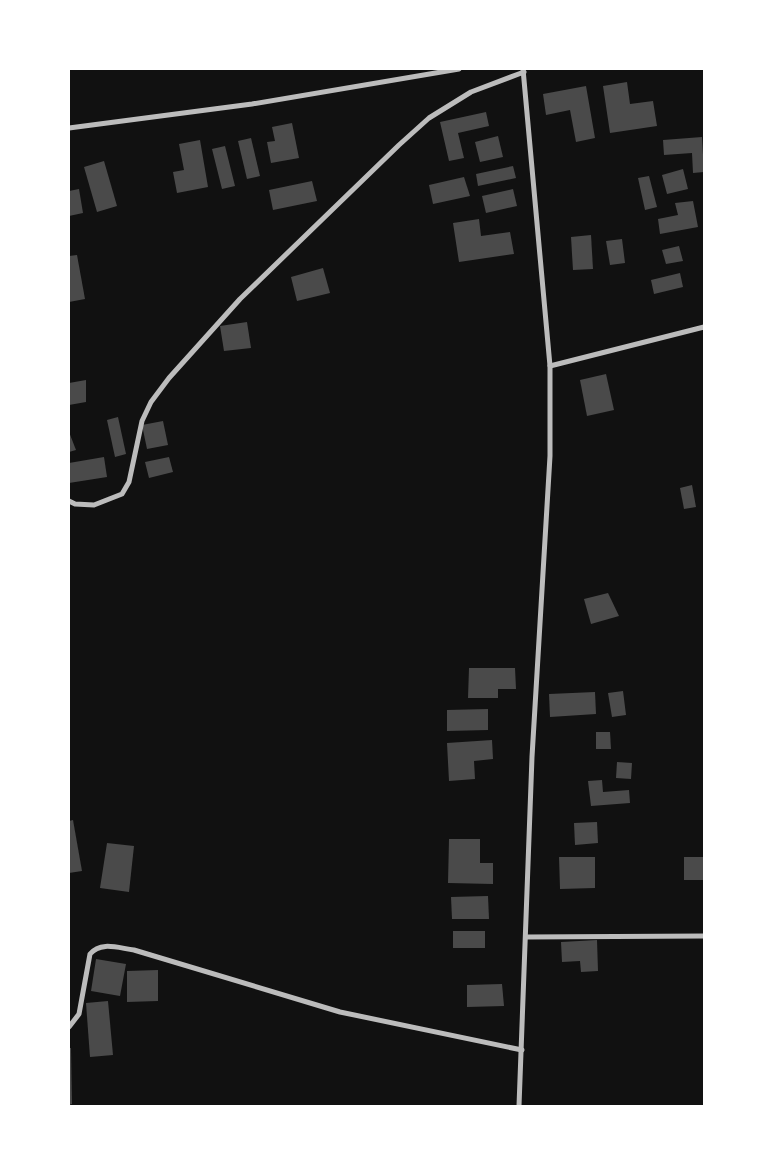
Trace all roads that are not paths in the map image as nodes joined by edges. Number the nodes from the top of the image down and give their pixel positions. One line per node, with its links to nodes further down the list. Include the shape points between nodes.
1 (459, 69): 3 (street, via 252,104)
2 (523, 70): 5 (street); 6 (street, via 471,92 430,118 240,298 151,402 142,421 129,482 122,494 94,505)
3 (69, 128)
4 (704, 327): 5 (street)
5 (550, 366): 8 (street, via 550,456 532,757)
6 (69, 501)
7 (704, 936): 8 (street)
8 (526, 937): 10 (street)
9 (69, 1027): 10 (street, via 79,1014 90,954 102,945 134,950 340,1012)
10 (522, 1050): 11 (street)
11 (519, 1106)

